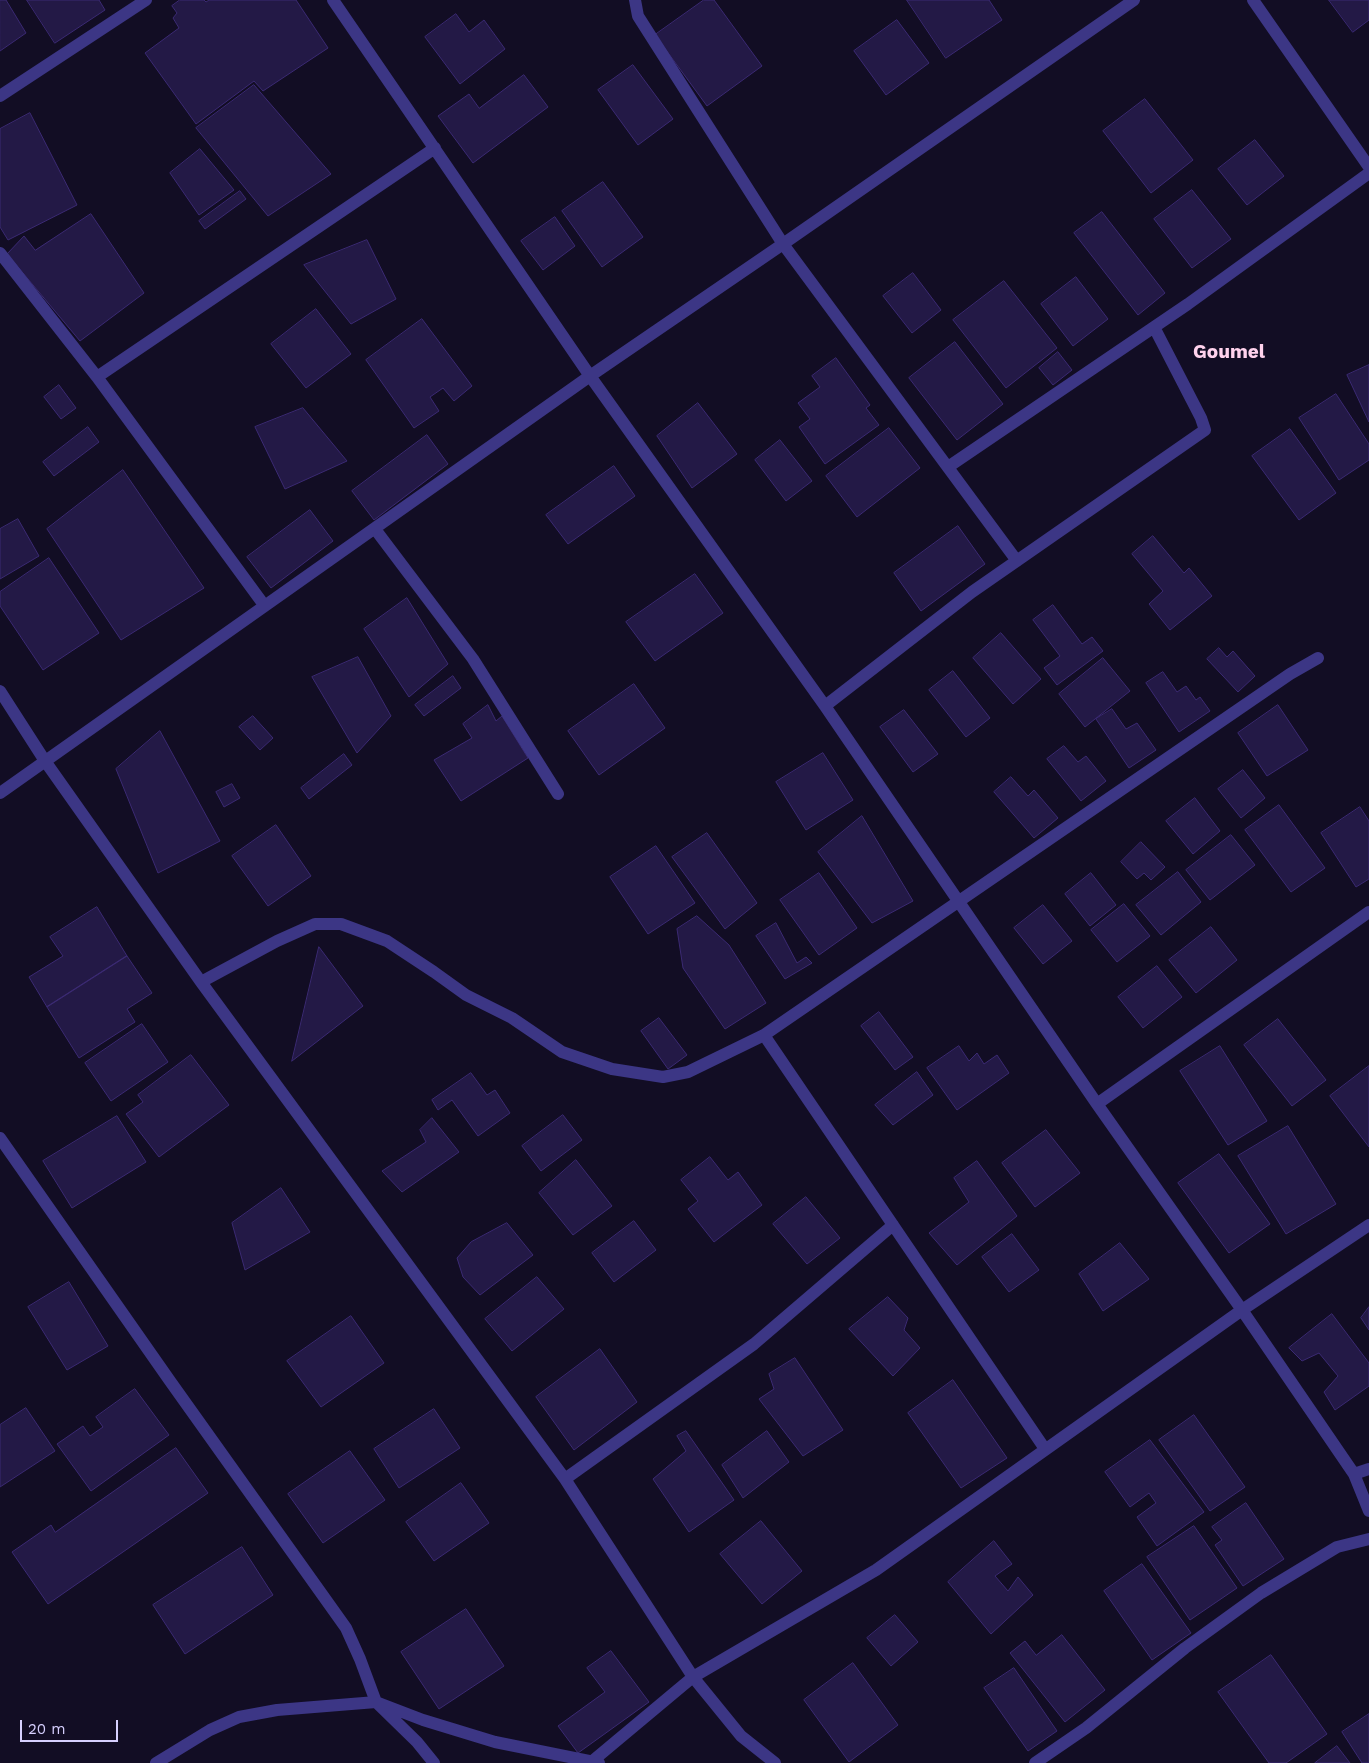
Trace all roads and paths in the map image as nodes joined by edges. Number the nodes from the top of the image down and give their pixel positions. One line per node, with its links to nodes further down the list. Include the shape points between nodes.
1 (146, 0): 6 (street)
2 (333, 0): 7 (street)
3 (635, 0): 10 (street, via 638,16)
4 (1134, 0): 10 (street)
5 (1253, 0): 8 (street)
6 (0, 96)
7 (435, 148): 13 (street); 14 (street)
8 (1369, 167)
9 (1369, 173): 12 (street)
10 (783, 244): 13 (street); 15 (street)
11 (0, 254): 14 (street)
12 (1154, 327): 15 (street); 17 (street, via 1205,430)
13 (590, 376): 16 (street); 21 (street)
14 (97, 377): 18 (street)
15 (948, 467): 17 (street)
16 (375, 529): 18 (street); 24 (street, via 473,659)
17 (1017, 561): 21 (street)
18 (264, 605): 22 (street)
19 (1318, 658): 25 (street)
20 (0, 691): 22 (street)
21 (825, 706): 25 (street)
22 (45, 761): 23 (street); 27 (street)
23 (0, 793)
24 (558, 794)
25 (959, 901): 28 (street); 29 (street)
26 (1369, 912): 29 (street)
27 (201, 982): 28 (street, via 315,924 341,924 387,941 466,995 512,1018 562,1052 612,1069 663,1077 688,1072); 37 (street)
28 (764, 1035): 31 (street)
29 (1097, 1104): 33 (street)
30 (0, 1138): 41 (street, via 346,1628)
31 (893, 1224): 34 (street); 37 (street, via 754,1344)
32 (1369, 1225): 33 (street)
33 (1242, 1310): 34 (street); 36 (street)
34 (1045, 1448): 40 (street, via 876,1570)
35 (1369, 1469): 36 (street)
36 (1354, 1474): 38 (street)
37 (565, 1479): 40 (street)
38 (1369, 1511)
39 (1369, 1540): 46 (street, via 1337,1547 1261,1593 1185,1648 1086,1728)
40 (693, 1677): 44 (street); 45 (street, via 741,1736)
41 (376, 1702): 42 (street, via 277,1710 239,1717 210,1730); 43 (street); 44 (street, via 495,1742)
42 (156, 1763)
43 (434, 1763)
44 (594, 1763)
45 (775, 1763)
46 (1035, 1763)

